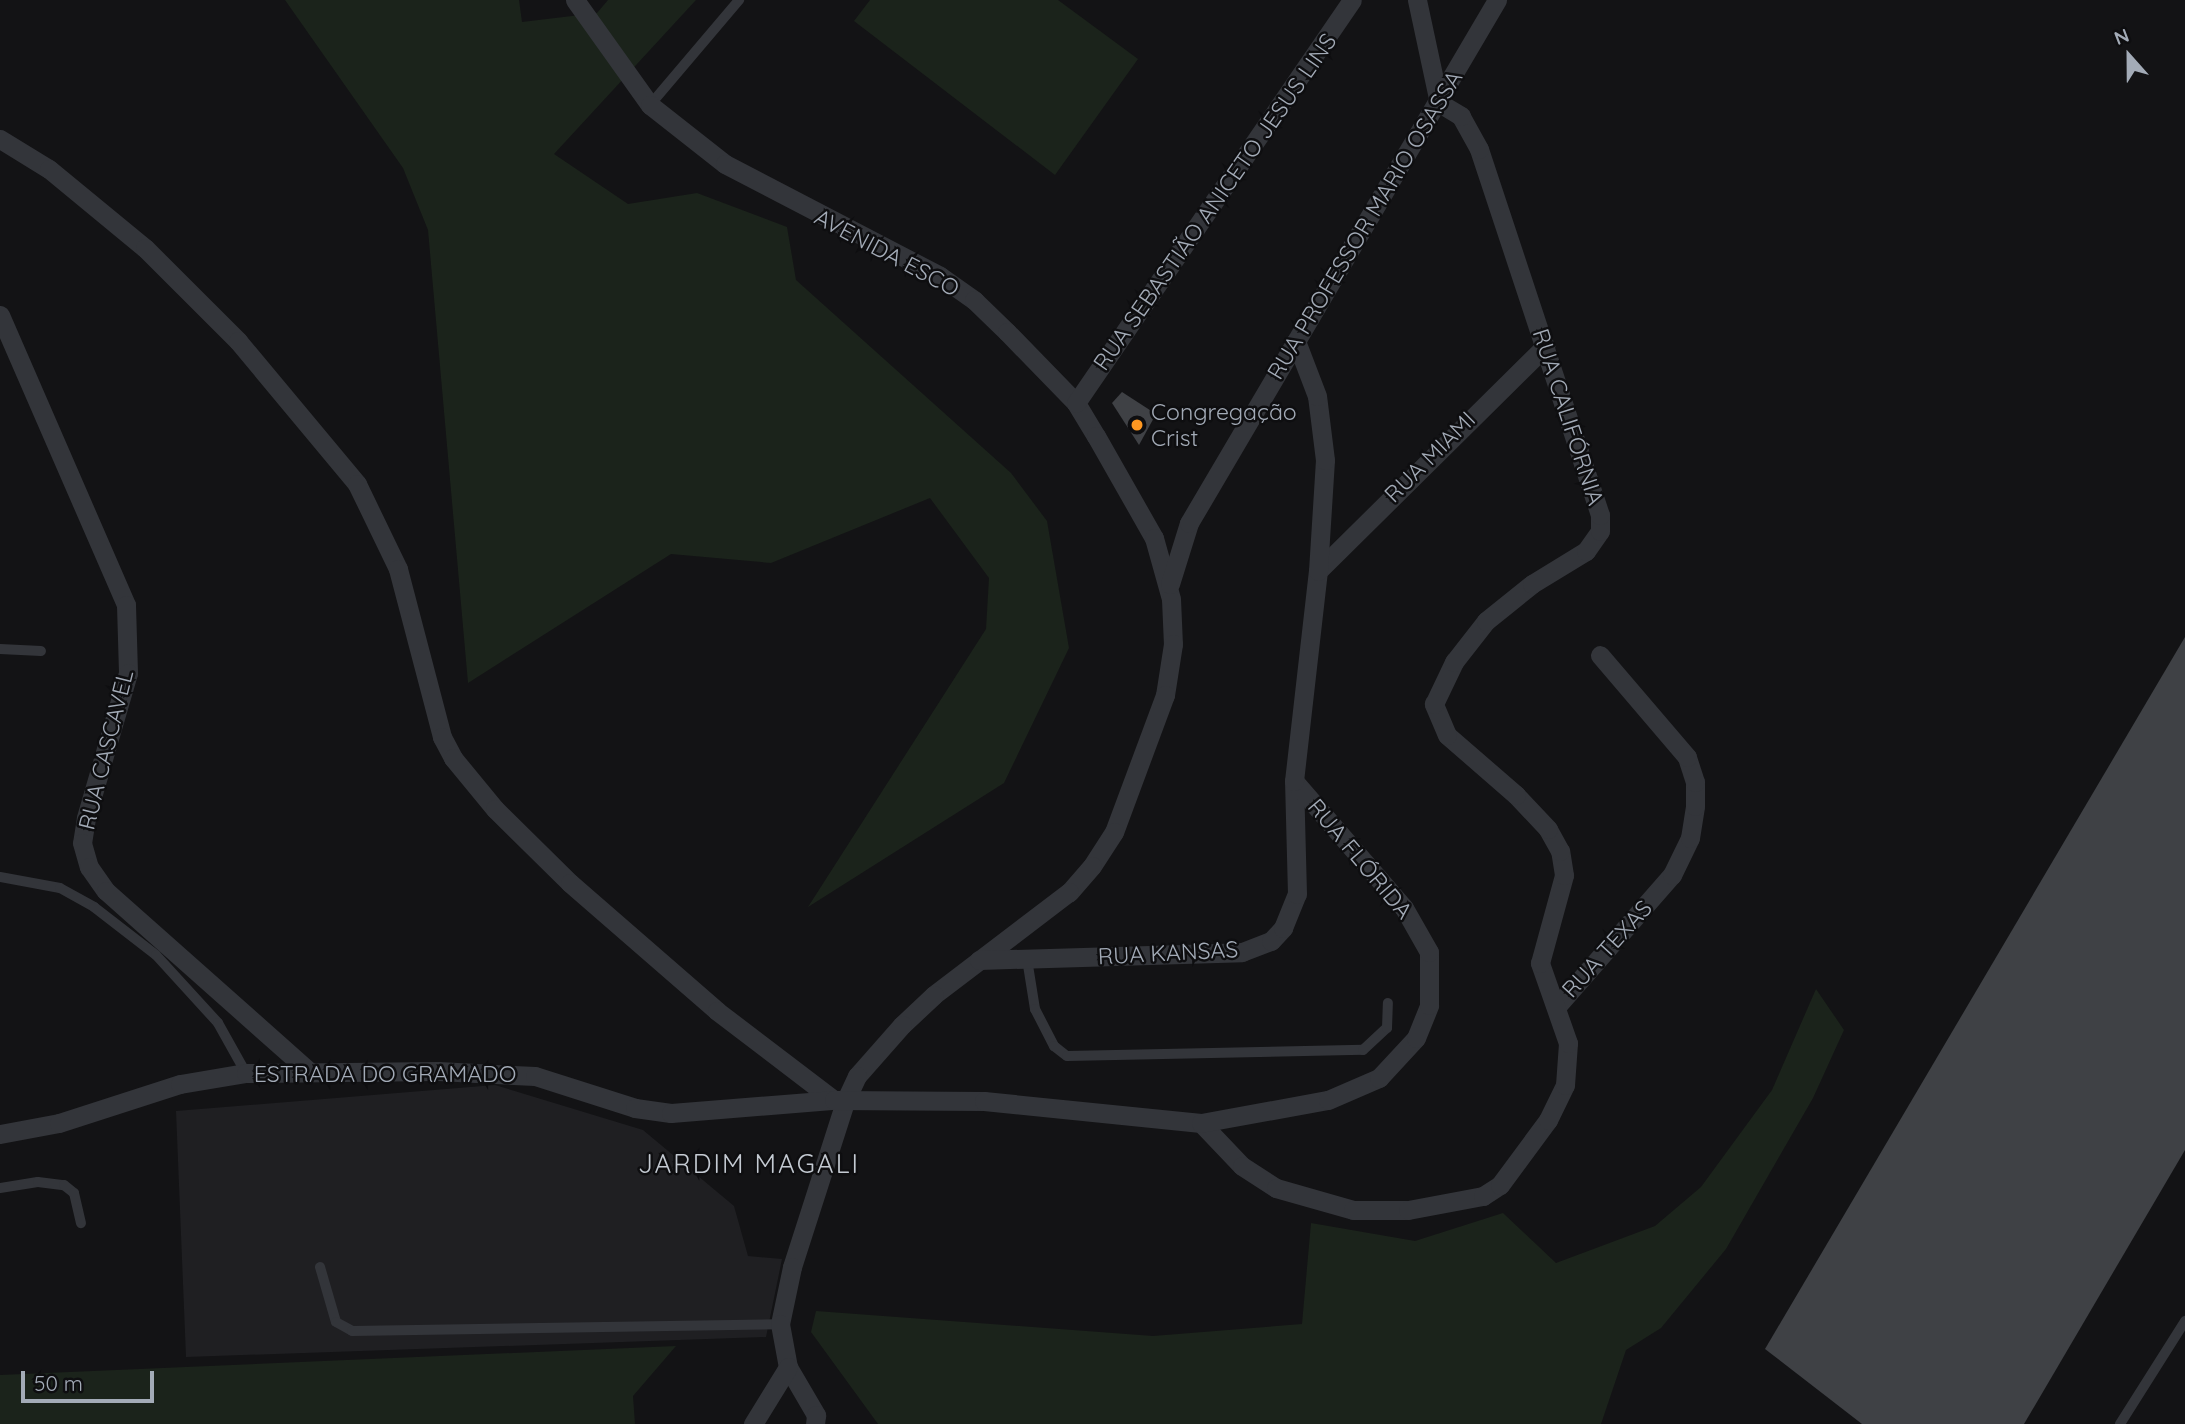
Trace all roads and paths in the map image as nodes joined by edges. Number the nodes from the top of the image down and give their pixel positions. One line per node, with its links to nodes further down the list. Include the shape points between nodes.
1 (575, 0): 7 (street, AVENIDA ESCO)
2 (739, 0): 7 (lane)
3 (1352, 0): 12 (street, RUA SEBASTIÃO ANICETO JESUS LINS)
4 (1417, 0): 6 (street)
5 (1497, 0): 6 (street, RUA PROFESSOR MARIO OSASSA)
6 (1439, 103): 10 (street, RUA PROFESSOR MARIO OSASSA); 11 (street, RUA CALIFÓRNIA, via 1454,110 1470,128)
7 (650, 105): 12 (street, AVENIDA ESCO, via 725,164 963,292)
8 (0, 139): 28 (street, via 60,178 145,248 238,341 357,484 398,569 442,737 453,758 495,809 570,883 717,1011)
9 (0, 316): 26 (street, RUA CASCAVEL, via 126,606 128,673 86,818 82,843 89,867 106,891)
10 (1296, 341): 13 (street, RUA PROFESSOR MARIO OSASSA); 15 (street, RUA FLÓRIDA, via 1324,428)
11 (1545, 346): 15 (street, RUA MIAMI); 25 (street, RUA CALIFÓRNIA, via 1600,515 1600,531 1586,551 1532,584 1486,621 1454,662 1434,704 1447,735 1516,795 1548,829 1560,851 1564,875 1540,963)
12 (1076, 402): 14 (street, AVENIDA ESCO)
13 (1189, 523): 14 (street); 16 (street, RUA PROFESSOR MARIO OSASSA)
14 (1154, 538): 16 (street, AVENIDA ESCO)
15 (1318, 570): 20 (street, RUA FLÓRIDA)
16 (1168, 587): 23 (street, via 1173,644 1165,695 1114,832 1069,891)
17 (0, 649): 18 (lane)
18 (41, 652)
19 (1600, 655): 25 (street, RUA TEXAS, via 1687,757 1695,782 1695,806 1690,838 1672,875)
20 (1294, 781): 22 (street, RUA KANSAS, via 1297,894 1283,928 1271,941 1242,952); 29 (street, RUA FLÓRIDA, via 1421,932 1429,952 1429,1005 1416,1038 1400,1060 1360,1089 1279,1112)
21 (0, 877): 27 (lane, via 60,888 94,907 156,955 218,1023)
22 (1027, 959): 23 (street, RUA KANSAS); 24 (lane, via 1035,1009 1054,1046 1067,1056 1363,1050 1387,1028)
23 (979, 960): 28 (street, via 902,1025)
24 (1388, 1003)
25 (1558, 1005): 29 (street, RUA TEXAS, via 1568,1043 1565,1085 1527,1153 1500,1185 1483,1196 1408,1210 1353,1210 1317,1203 1276,1188 1242,1166)
26 (310, 1072): 27 (street, ESTRADA DO GRAMADO); 28 (street, ESTRADA DO GRAMADO, via 535,1076 635,1108 671,1113)
27 (246, 1073): 30 (street, ESTRADA DO GRAMADO, via 180,1084 59,1123)
28 (840, 1101): 29 (street, RUA FLÓRIDA, via 1029,1103); 35 (street)
29 (1201, 1123)
30 (0, 1134)
31 (0, 1188): 32 (lane, via 38,1182 64,1185 74,1193)
32 (81, 1223)
33 (320, 1267): 35 (lane, via 336,1322 352,1331)
34 (2185, 1321): 39 (lane)
35 (780, 1324): 36 (street)
36 (788, 1367): 37 (street); 38 (street)
37 (821, 1421)
38 (753, 1424)
39 (2120, 1424)

